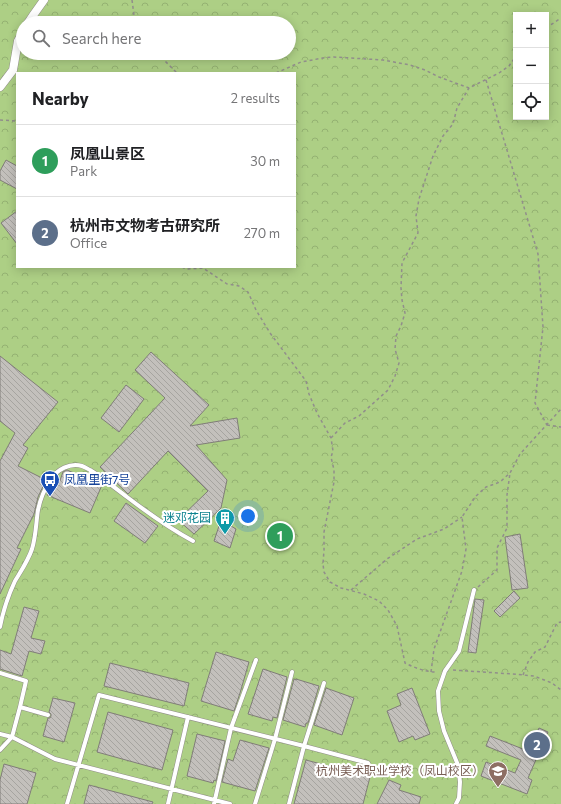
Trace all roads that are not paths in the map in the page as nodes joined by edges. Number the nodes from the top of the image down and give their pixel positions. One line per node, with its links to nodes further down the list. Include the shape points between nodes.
1 (44, 0): 2 (street)
2 (33, 16)
3 (16, 53): 4 (street, via 13,70)
4 (0, 87)
5 (192, 541): 7 (lane, via 151,515 99,476 82,466 70,465 51,479 45,490 38,508 32,549 7,599)
6 (474, 590): 30 (lane, via 459,651 445,672 438,691 444,731 458,765 460,782)
7 (0, 627)
8 (256, 660): 15 (lane)
9 (292, 672): 18 (lane)
10 (0, 674): 12 (lane, via 26,681)
11 (324, 683): 19 (lane)
12 (20, 707): 13 (lane); 17 (lane)
13 (48, 715)
14 (188, 717): 15 (lane); 22 (lane, via 99,696); 23 (lane)
15 (231, 728): 18 (lane); 24 (lane)
16 (0, 734): 17 (lane)
17 (12, 737): 20 (lane); 22 (lane, via 55,759)
18 (275, 738): 19 (lane); 28 (lane)
19 (304, 746): 21 (lane); 29 (lane)
20 (0, 750)
21 (368, 763)
22 (78, 765): 23 (lane); 25 (lane)
23 (172, 789): 24 (lane); 26 (lane)
24 (214, 802): 27 (lane)
25 (67, 804)
26 (168, 804)
27 (230, 804)
28 (255, 804)
29 (289, 804)
30 (456, 804)

